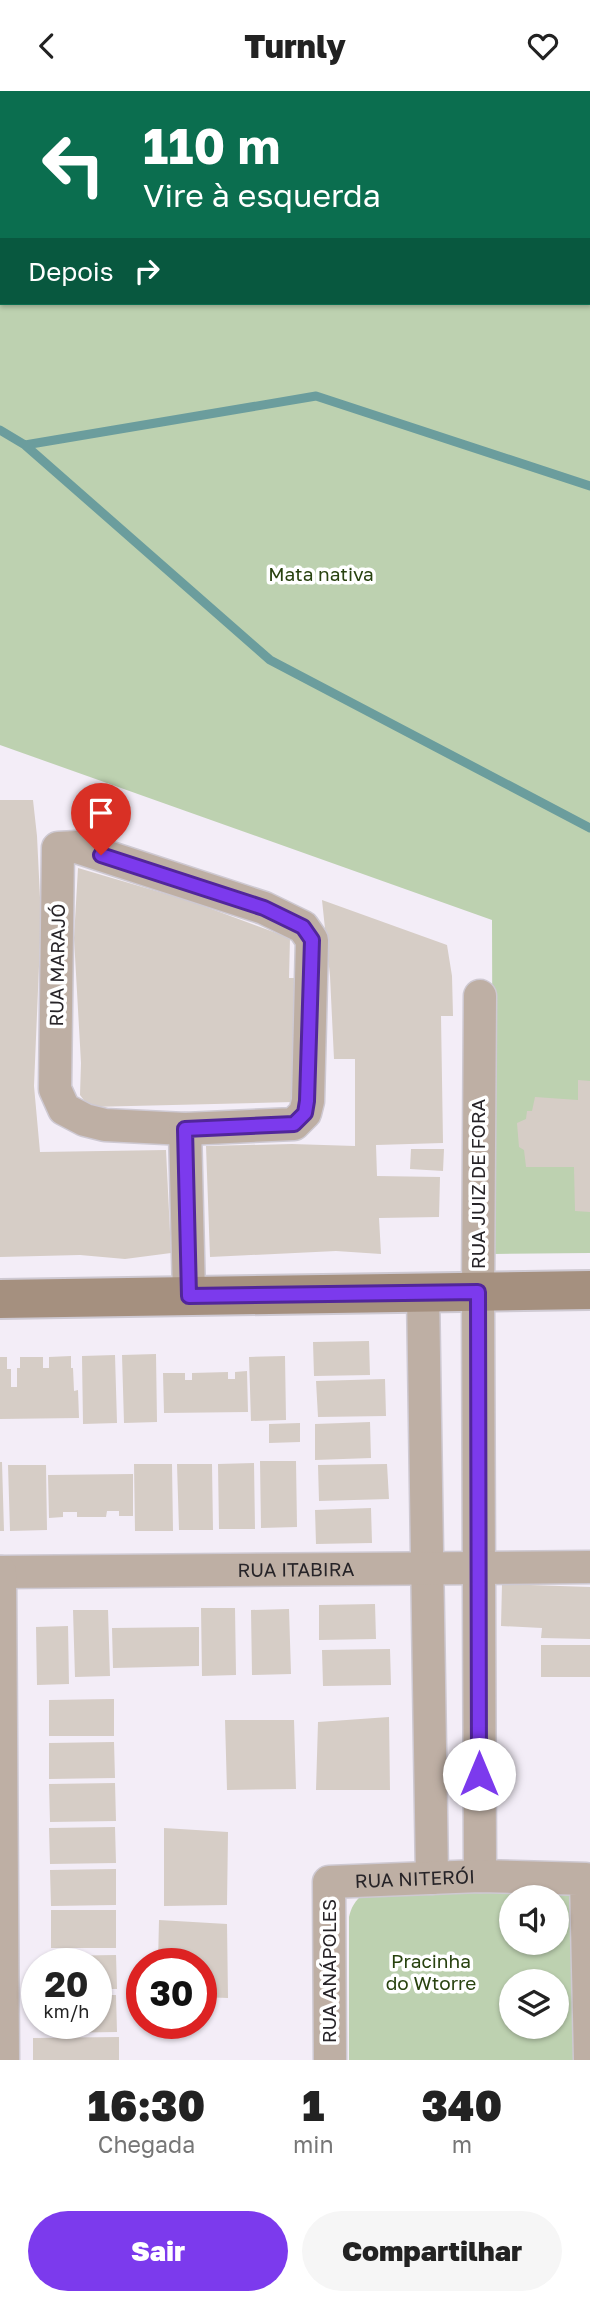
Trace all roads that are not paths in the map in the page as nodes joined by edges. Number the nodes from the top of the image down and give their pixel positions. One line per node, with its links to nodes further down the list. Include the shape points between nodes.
1 (480, 996): 5 (street, RUA JUIZ DE FORA)
2 (185, 1129): 2 (street, RUA MARAJÓ, via 294,1124 305,1113 312,940 303,927 264,908 77,847 58,848 55,1089 64,1109 105,1125); 6 (street)
3 (590, 1290): 5 (street)
4 (423, 1292): 5 (street); 6 (street); 10 (street)
5 (478, 1292): 9 (street, RUA JUIZ DE FORA)
6 (189, 1296): 7 (street)
7 (0, 1299)
8 (590, 1567): 9 (street, RUA ITABIRA)
9 (478, 1568): 10 (street, RUA ITABIRA); 12 (street, RUA JUIZ DE FORA)
10 (427, 1569): 11 (street, RUA ITABIRA); 13 (street)
11 (0, 1572): 15 (street)
12 (480, 1876): 13 (street, RUA NITERÓI); 17 (street, RUA NITERÓI, via 586,1879)
13 (432, 1878): 14 (street, RUA NITERÓI)
14 (329, 1882): 16 (street, RUA ANÁPOLES)
15 (3, 2060)
16 (330, 2060)
17 (590, 2060)

